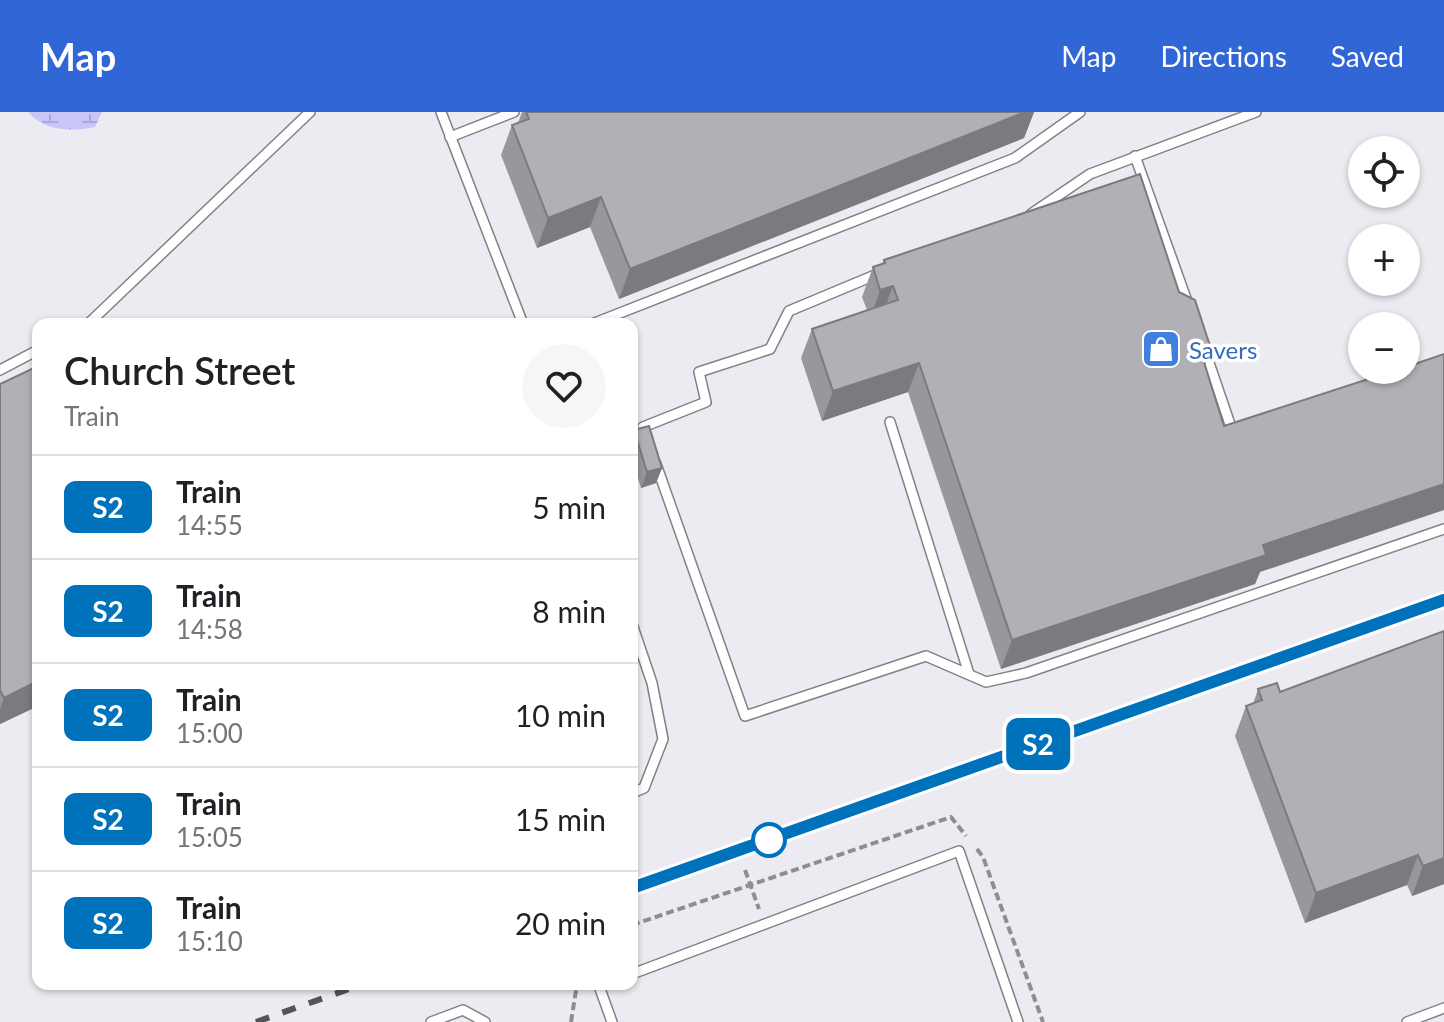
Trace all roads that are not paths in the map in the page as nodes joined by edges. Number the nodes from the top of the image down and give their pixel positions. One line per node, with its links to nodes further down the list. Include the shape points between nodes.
1 (310, 112): 10 (lane)
2 (441, 112): 6 (lane)
3 (514, 112): 6 (lane)
4 (1080, 112): 12 (lane, via 1015,158)
5 (1256, 112): 7 (lane)
6 (450, 137): 11 (lane)
7 (1135, 156): 8 (lane, via 1090,174); 13 (lane)
8 (1026, 218)
9 (897, 267): 21 (lane, via 789,311 770,349 699,372 706,402 643,427 745,716 926,656)
10 (99, 318)
11 (521, 318)
12 (607, 318)
13 (1194, 322)
14 (1199, 336): 18 (lane, via 1235,438)
15 (32, 353): 16 (lane)
16 (0, 370)
17 (890, 422): 21 (lane)
18 (1250, 432)
19 (1444, 529): 21 (lane, via 1026,673 986,682)
20 (638, 642): 22 (lane, via 663,739 644,788)
21 (969, 674)
22 (638, 790)
23 (638, 972): 29 (lane, via 959,851)
24 (600, 990): 28 (lane)
25 (1444, 1008): 30 (lane)
26 (431, 1022): 27 (lane, via 463,1010)
27 (485, 1022)
28 (612, 1022)
29 (1018, 1022)
30 (1407, 1022)

